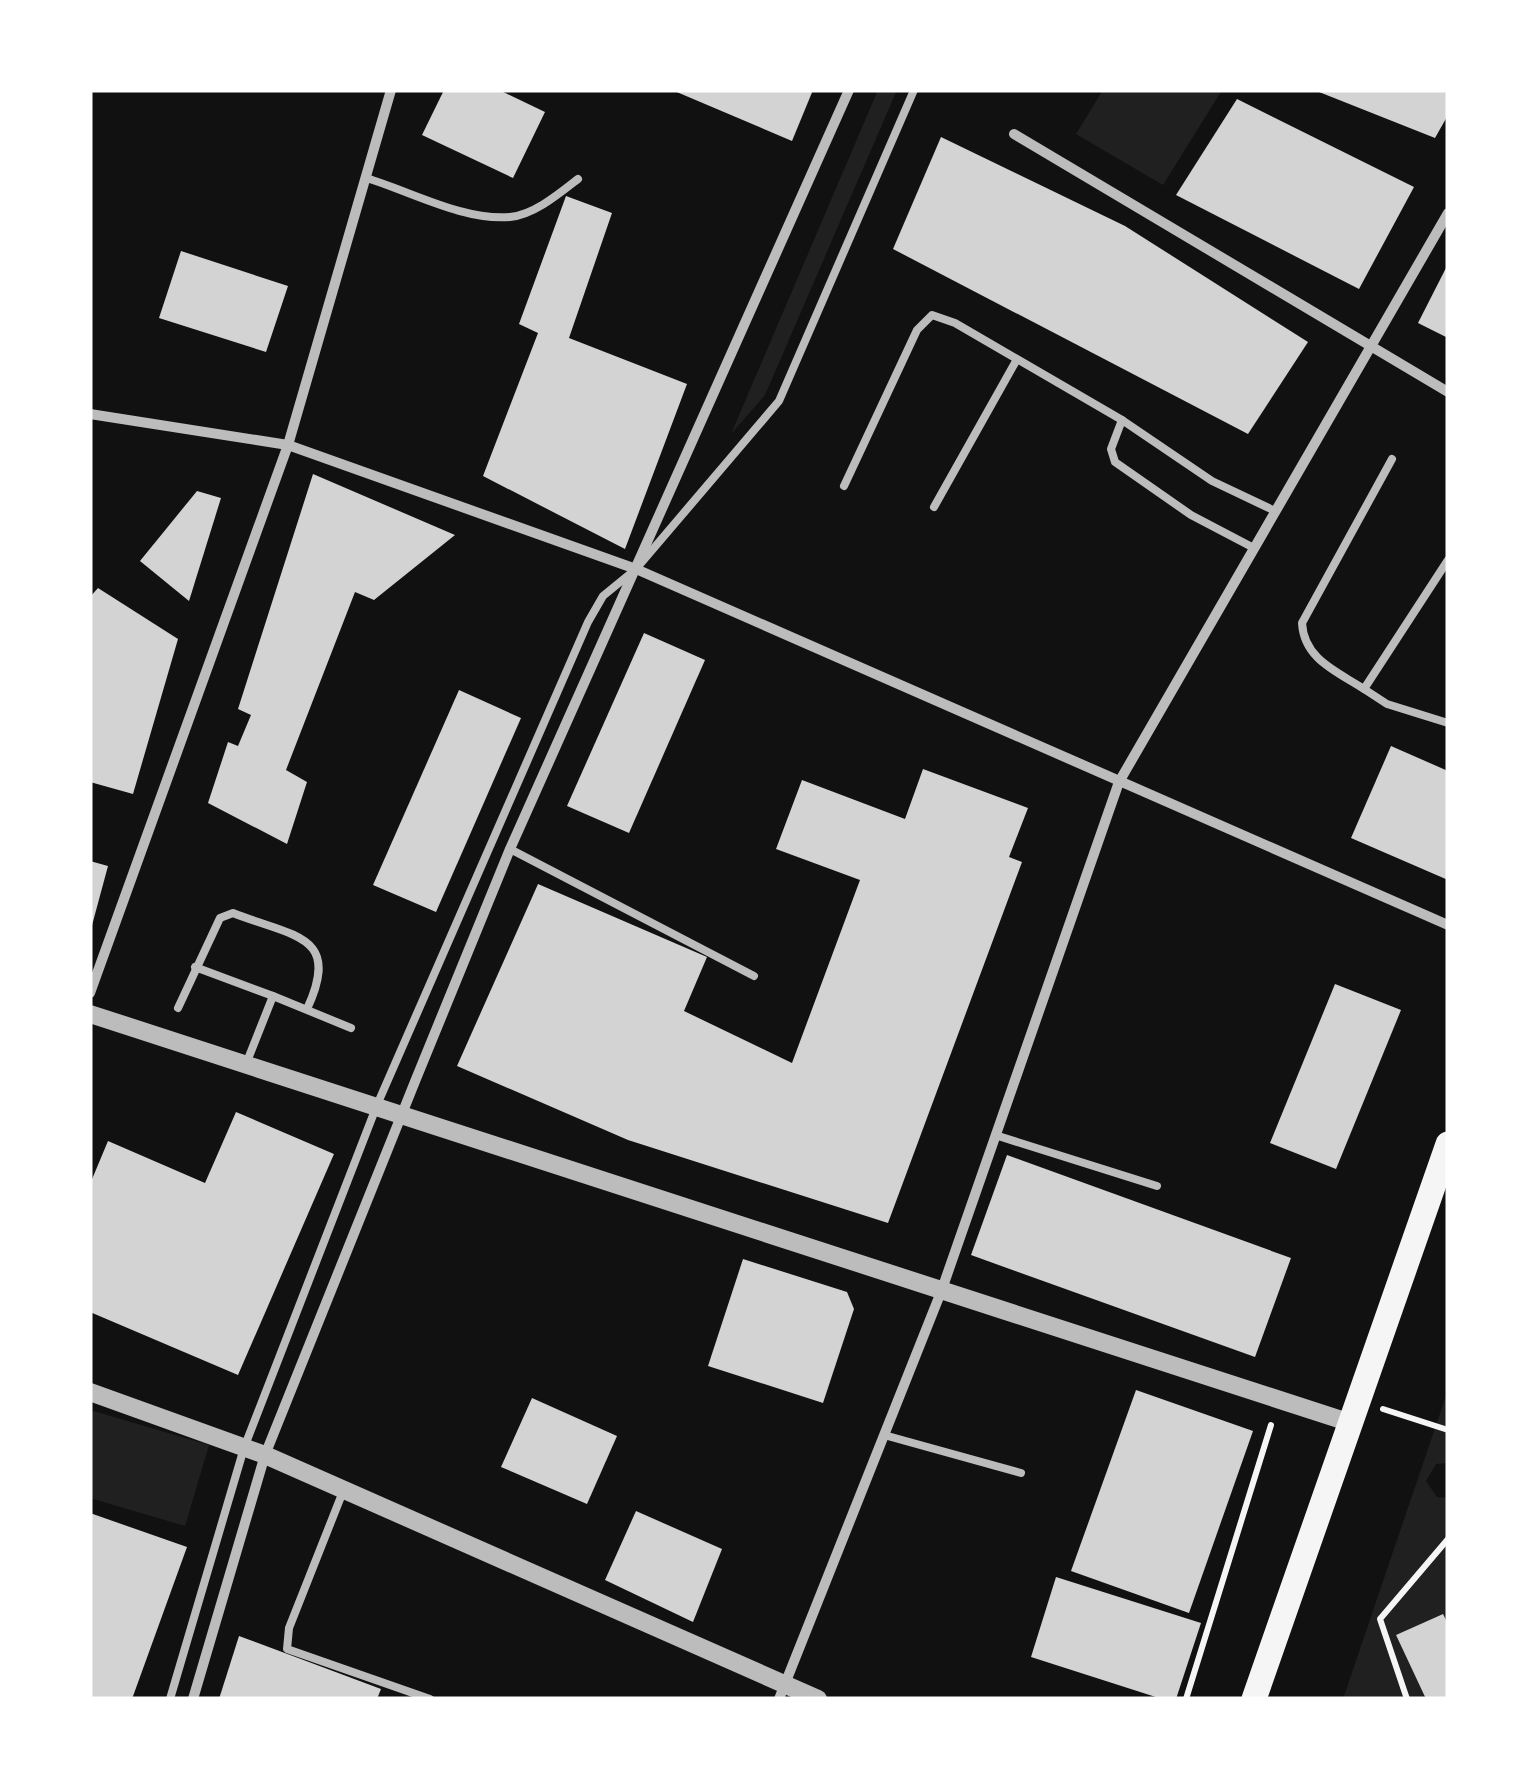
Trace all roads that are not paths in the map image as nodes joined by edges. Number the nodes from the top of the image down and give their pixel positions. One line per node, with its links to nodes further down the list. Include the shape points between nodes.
1 (391, 90): 5 (street)
2 (849, 90): 20 (street)
3 (914, 90): 20 (lane, via 780,401)
4 (1014, 134): 8 (street)
5 (366, 178): 6 (lane, via 472,213 512,218 553,199); 13 (street)
6 (578, 178)
7 (1448, 213): 8 (street)
8 (1368, 345): 10 (street); 17 (street)
9 (1016, 361): 12 (lane); 15 (lane, via 932,316 916,330); 16 (lane)
10 (1448, 392)
11 (90, 414): 13 (street)
12 (1122, 420): 17 (lane, via 1212,481); 18 (lane, via 1111,450 1115,462)
13 (288, 445): 20 (street); 28 (street)
14 (1392, 458): 21 (lane, via 1302,624 1314,656)
15 (844, 486)
16 (934, 507)
17 (1273, 510): 18 (street)
18 (1252, 547): 23 (street)
19 (1448, 560): 21 (lane)
20 (636, 569): 23 (street); 24 (street); 35 (lane, via 603,596 588,622)
21 (1364, 689): 22 (lane, via 1387,704)
22 (1448, 723)
23 (1119, 782): 25 (street); 37 (street)
24 (510, 849): 27 (lane); 36 (street)
25 (1448, 925)
26 (195, 967): 29 (lane); 30 (lane); 31 (lane, via 220,918 233,912 314,946 322,970)
27 (754, 976)
28 (90, 993)
29 (273, 996): 31 (lane); 34 (lane)
30 (178, 1008)
31 (307, 1009): 33 (lane)
32 (90, 1014): 34 (street)
33 (351, 1028)
34 (246, 1064): 35 (street)
35 (377, 1105): 36 (street); 44 (lane)
36 (403, 1114): 40 (street); 45 (street)
37 (995, 1135): 39 (lane); 40 (street)
38 (1448, 1144): 42 (main road)
39 (1157, 1186)
40 (940, 1292): 42 (street); 43 (street)
41 (90, 1392): 44 (street)
42 (1354, 1412): 53 (main road)
43 (884, 1435): 46 (lane); 48 (street)
44 (244, 1448): 45 (street); 49 (lane)
45 (265, 1455): 47 (street); 50 (street)
46 (1021, 1472)
47 (344, 1489): 48 (street); 51 (lane, via 289,1628 287,1649)
48 (782, 1691): 52 (street)
49 (170, 1699)
50 (194, 1699)
51 (430, 1699)
52 (818, 1699)
53 (1254, 1699)

